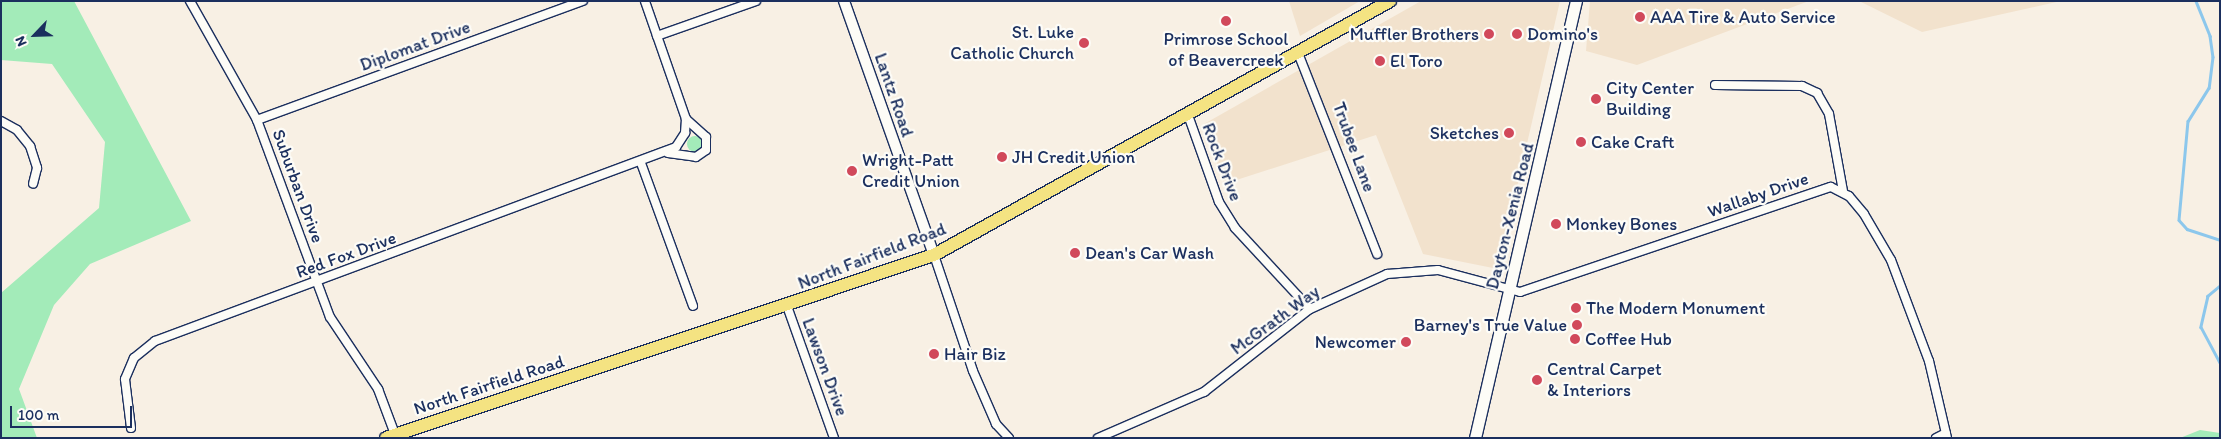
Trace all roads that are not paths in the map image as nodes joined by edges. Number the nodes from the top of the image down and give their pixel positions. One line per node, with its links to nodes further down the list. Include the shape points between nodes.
1 (190, 1): 13 (street, Suburban Drive)
2 (583, 1): 13 (street, Diplomat Drive)
3 (645, 1): 8 (street)
4 (756, 1): 8 (street)
5 (844, 1): 20 (street, Lantz Road)
6 (1390, 1): 9 (main road, North Fairfield Road)
7 (1576, 1): 22 (main road, Dayton-Xenia Road)
8 (657, 36): 12 (street)
9 (1298, 54): 11 (main road, North Fairfield Road); 19 (street, Trubee Lane)
10 (1715, 85): 18 (street, via 1802,86 1817,93 1829,114)
11 (1188, 115): 20 (main road, North Fairfield Road); 25 (street, Rock Drive, via 1219,202 1235,228)
12 (686, 119): 15 (street, via 684,138); 15 (street, via 706,137 706,150 696,157)
13 (257, 120): 21 (street, Suburban Drive)
14 (1, 121): 17 (street, via 17,130 30,146 37,168)
15 (666, 153): 16 (street, Red Fox Drive)
16 (641, 163): 21 (street, Red Fox Drive); 23 (street)
17 (33, 184)
18 (1843, 191): 22 (street, Wallaby Drive, via 1824,188 1520,292); 27 (street, via 1869,221 1891,260 1929,361)
19 (1377, 254)
20 (934, 255): 24 (main road, North Fairfield Road); 30 (street, via 973,372 996,424)
21 (316, 282): 26 (street, Red Fox Drive, via 162,338 141,350 129,367 124,390); 28 (street, Suburban Drive, via 337,334 374,382)
22 (1510, 290): 25 (street, McGrath Way, via 1438,270 1412,270 1387,274); 32 (main road, Dayton-Xenia Road)
23 (693, 306)
24 (787, 306): 28 (main road, North Fairfield Road); 29 (street, Lawson Drive)
25 (1310, 309): 31 (street, McGrath Way, via 1204,392)
26 (131, 428)
27 (1947, 435): 33 (street)
28 (393, 437)
29 (834, 438)
30 (1010, 438)
31 (1098, 438)
32 (1475, 438)
33 (1936, 438)

